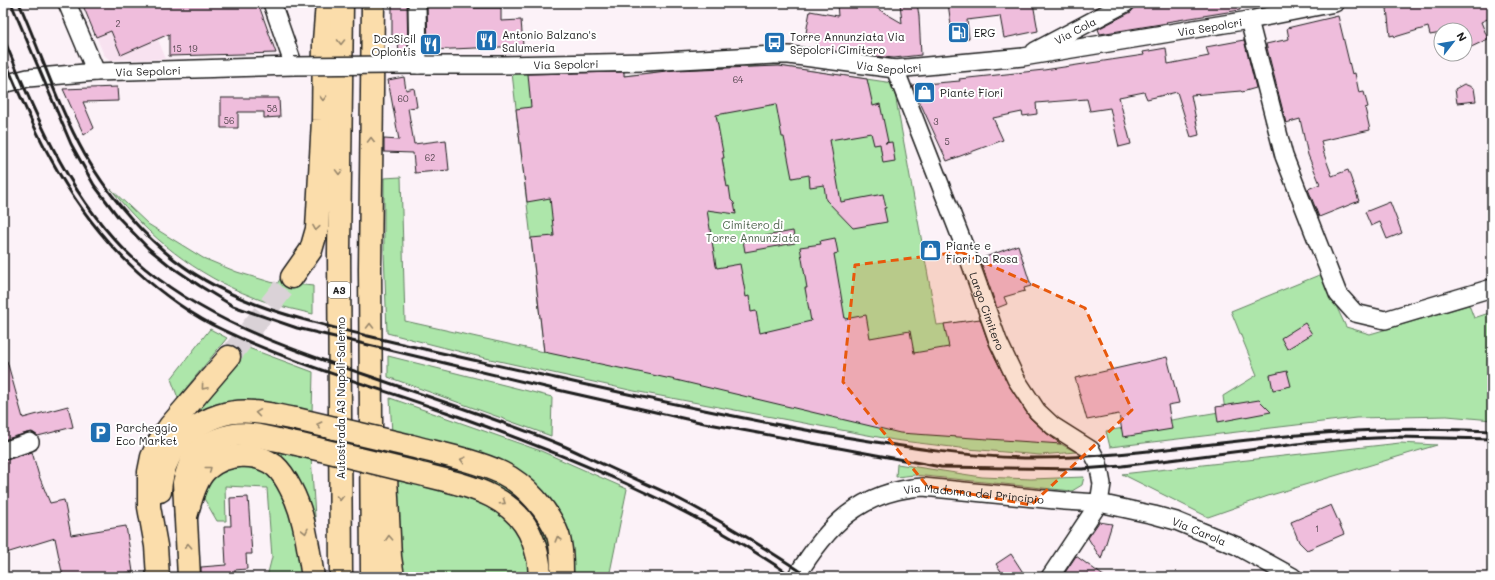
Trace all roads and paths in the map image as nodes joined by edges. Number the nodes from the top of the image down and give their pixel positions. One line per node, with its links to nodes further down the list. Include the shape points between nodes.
1 (67, 3): 14 (street)
2 (272, 3): 12 (street)
3 (327, 3): 16 (highway, one-way to 16, via 317,229 311,250)
4 (342, 3): 28 (highway, Autostrada A3 Napoli-Salerno / A3, one-way to 28, via 339,253)
5 (373, 3): 19 (highway, one-way to 5)
6 (417, 3): 11 (street)
7 (1126, 3): 10 (street, Via Cola)
8 (1335, 3): 9 (street, Via Sepolcri)
9 (1249, 20): 10 (street, Via Sepolcri); 17 (street, via 1284,156 1338,294 1355,313 1385,320)
10 (1023, 57): 13 (street, Via Sepolcri)
11 (418, 65): 12 (street, Via Sepolcri, bridge); 13 (street, Via Sepolcri, via 645,62 789,55)
12 (294, 66): 14 (street, Via Sepolcri)
13 (895, 70): 22 (street, Largo Cimitero, via 965,248 998,341 1016,379 1036,411 1053,426 1091,450 1098,463 1102,484)
14 (96, 72): 15 (street, Via Sepolcri, via 28,78)
15 (3, 84)
16 (292, 277)
17 (1492, 288)
18 (229, 357): 24 (highway, one-way to 24, via 170,426 152,457 149,472 149,507)
19 (370, 365): 29 (highway); 30 (highway, one-way to 19, via 385,446)
20 (30, 442): 21 (street)
21 (3, 451)
22 (1099, 503): 33 (street, Via Madonna del Principio, via 923,487 887,493 859,506 835,524 808,557); 34 (street); 35 (street, Via Carola, via 1176,521 1237,546)
23 (186, 516): 26 (highway, one-way to 23); 27 (highway, one-way to 27, via 195,488 208,469 231,457 245,455 265,460 276,467 284,477 298,504); 31 (highway, one-way to 31, bridge, via 184,483 193,458 210,443 221,438 251,435 413,472 468,486 496,497 511,507 525,523 537,552)
24 (156, 546): 25 (highway); 32 (highway, one-way to 24, bridge, via 558,535 549,516 534,497 504,474 411,446 253,412 215,417 199,424 187,433 175,448 160,483)
25 (158, 577)
26 (189, 577)
27 (314, 577)
28 (341, 577)
29 (372, 577)
30 (393, 577)
31 (539, 577)
32 (562, 577)
33 (796, 577)
34 (1050, 577)
35 (1293, 577)

